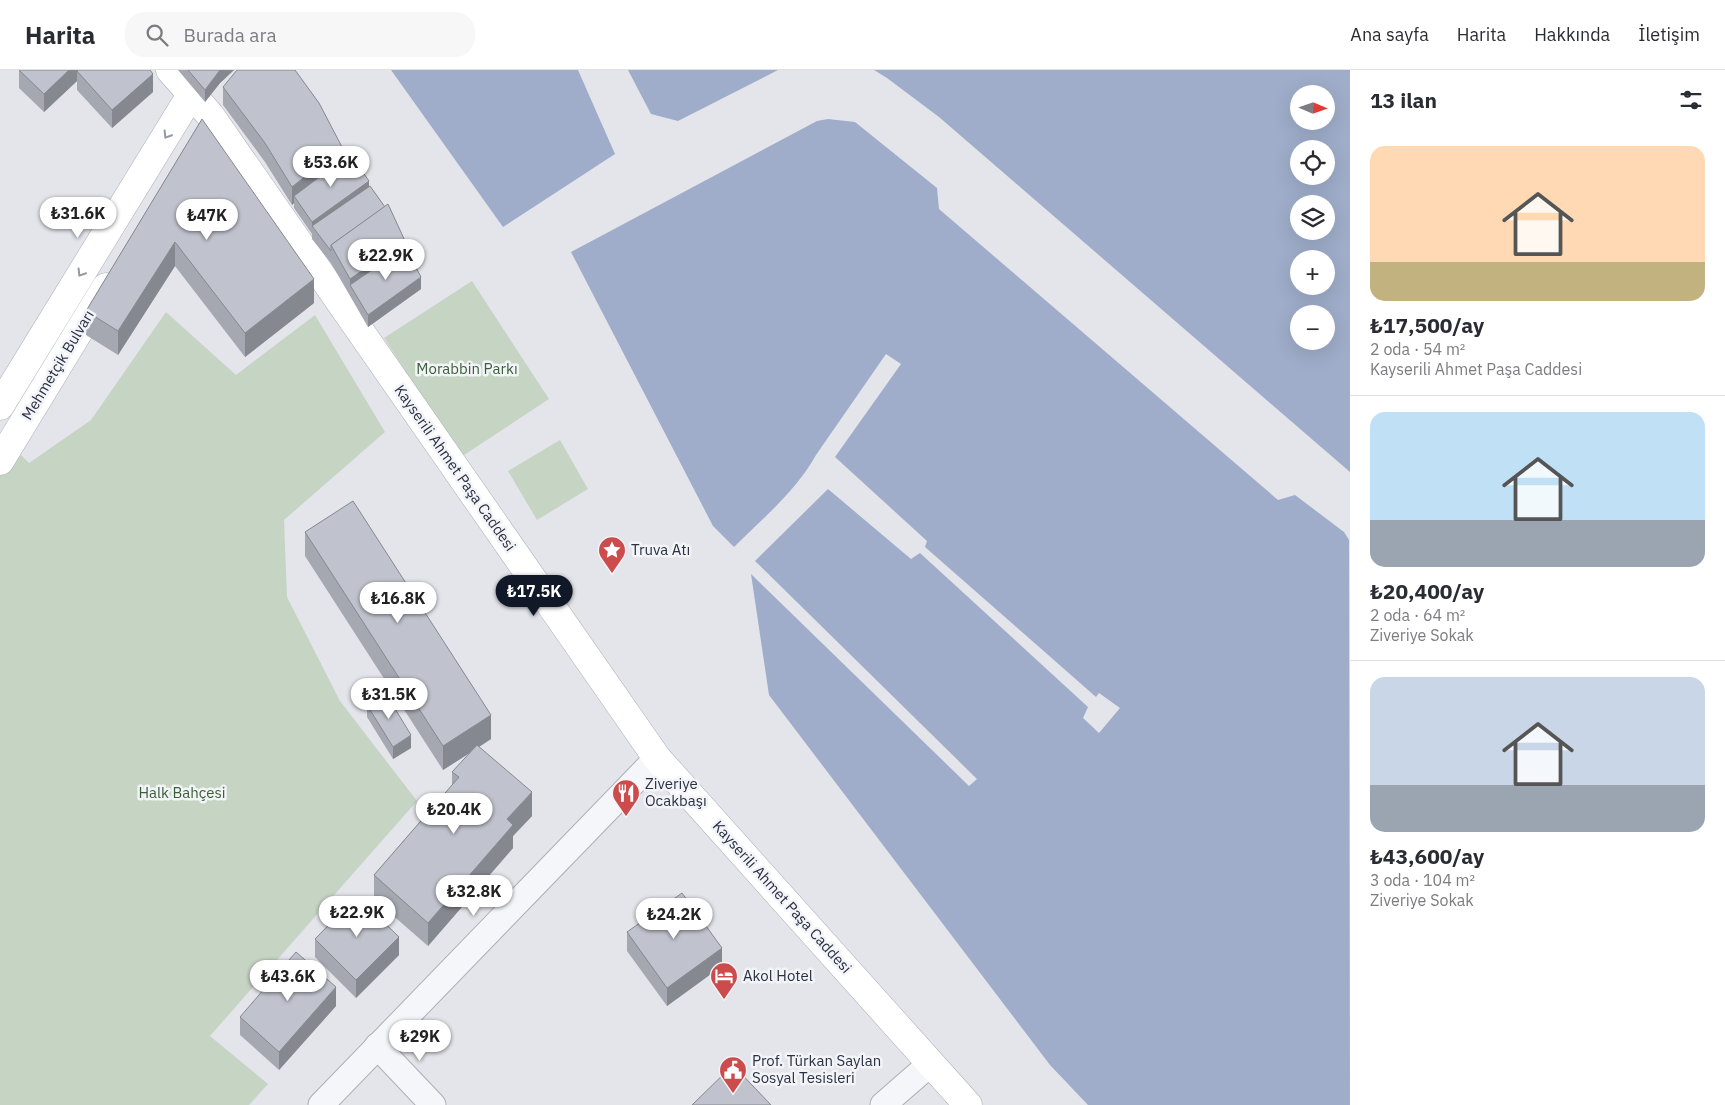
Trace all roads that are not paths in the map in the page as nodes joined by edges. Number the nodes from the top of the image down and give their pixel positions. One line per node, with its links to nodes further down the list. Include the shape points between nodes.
1 (170, 70): 2 (main road, Kayserili Ahmet Paşa Caddesi)
2 (192, 93): 3 (main road, Kayserili Ahmet Paşa Caddesi); 6 (main road, Mehmetçik Bulvarı, one-way to 6)
3 (210, 115): 4 (main road); 8 (main road, Kayserili Ahmet Paşa Caddesi)
4 (195, 140)
5 (118, 267): 7 (main road, Mehmetçik Bulvarı)
6 (2, 398)
7 (0, 461)
8 (657, 758): 9 (street); 10 (main road, Kayserili Ahmet Paşa Caddesi)
9 (377, 1046): 11 (street); 12 (street)
10 (930, 1064): 13 (street); 14 (main road, Kayserili Ahmet Paşa Caddesi)
11 (321, 1105)
12 (434, 1105)
13 (883, 1105)
14 (968, 1105)

